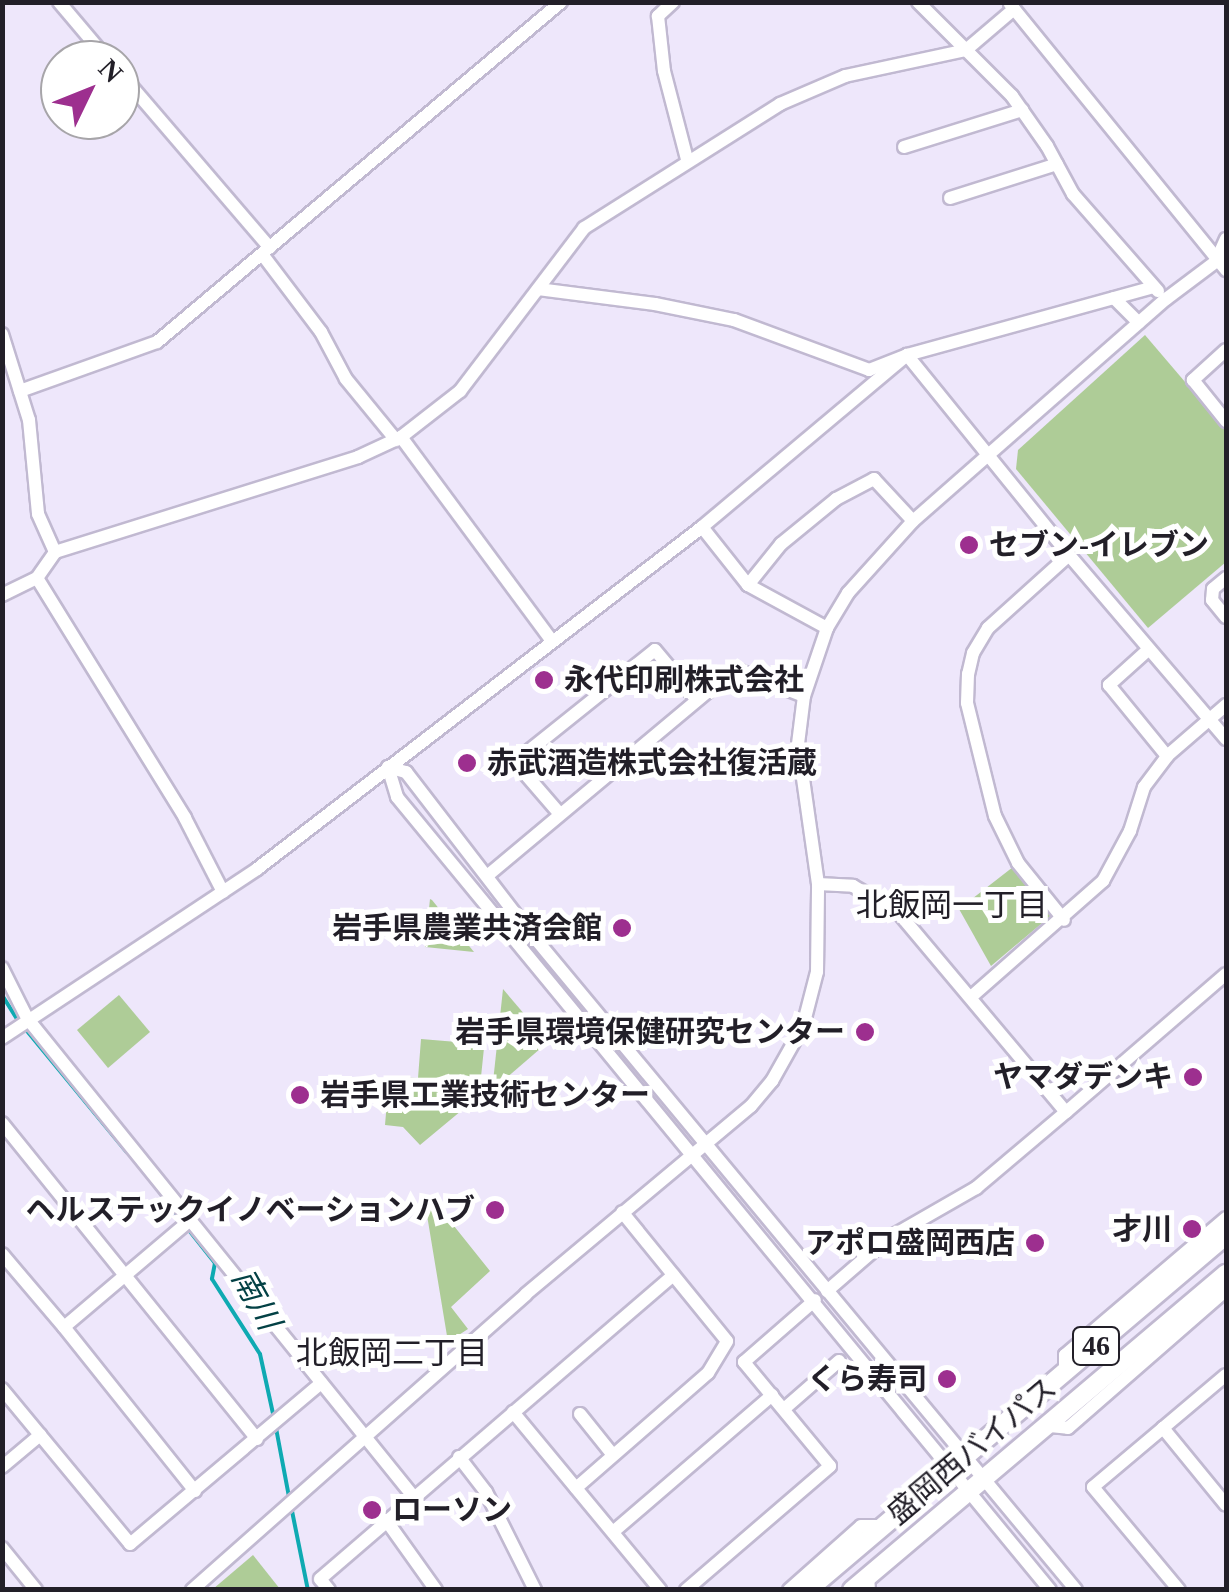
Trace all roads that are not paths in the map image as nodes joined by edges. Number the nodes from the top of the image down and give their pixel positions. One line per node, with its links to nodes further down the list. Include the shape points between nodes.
1 (59, 2): 6 (street)
2 (918, 2): 7 (street)
3 (552, 5): 15 (street)
4 (665, 5): 11 (street, via 658,16 664,71)
5 (1011, 6): 7 (street); 16 (street)
6 (91, 40)
7 (966, 50): 9 (street); 11 (street, via 845,76 780,104)
8 (140, 98): 15 (street)
9 (1022, 110): 10 (street); 12 (street)
10 (904, 147)
11 (687, 160): 18 (street, via 584,228)
12 (1057, 164): 13 (street); 17 (street, via 1073,194)
13 (950, 198)
14 (1226, 239): 16 (street)
15 (266, 251): 25 (street, via 156,342); 27 (street, via 346,379)
16 (1224, 261): 20 (street)
17 (1154, 287): 19 (street); 20 (street)
18 (538, 289): 24 (street, via 734,320 855,368 888,366); 27 (street, via 460,391)
19 (1114, 298): 21 (street); 24 (street)
20 (1166, 298): 21 (street)
21 (1139, 323): 28 (street)
22 (2, 334): 25 (street)
23 (1226, 350): 26 (street, via 1193,380)
24 (907, 355): 28 (street); 30 (street)
25 (20, 390): 31 (street, via 36,501)
26 (1226, 421)
27 (399, 438): 31 (street); 39 (street)
28 (988, 455): 29 (street); 32 (street)
29 (913, 522): 35 (street, via 874,479 836,498 781,544); 38 (street, via 848,593)
30 (702, 527): 35 (street); 39 (street)
31 (55, 552): 33 (street)
32 (1069, 555): 40 (street); 52 (street, via 988,628 973,652 967,703 995,816 1018,863)
33 (37, 578): 36 (street); 51 (street, via 186,818)
34 (1226, 578): 37 (street, via 1212,600)
35 (748, 585): 38 (street)
36 (2, 595)
37 (1226, 617)
38 (827, 628): 41 (street)
39 (552, 640): 47 (street)
40 (1149, 649): 44 (street); 46 (street, via 1109,685)
41 (804, 696): 42 (street, via 735,669); 50 (street, via 798,744)
42 (697, 700): 48 (street); 48 (street, via 655,650 515,762)
43 (1226, 704): 44 (street)
44 (1210, 718): 45 (street); 46 (street)
45 (1226, 739)
46 (1167, 756): 52 (street, via 1144,788 1116,862)
47 (388, 767): 49 (street, via 406,772); 51 (street); 61 (street, via 396,797)
48 (558, 814): 49 (street)
49 (488, 876): 60 (street)
50 (818, 884): 55 (street, via 853,886 888,904); 60 (street, via 817,972 803,1026 772,1081)
51 (222, 892): 56 (street)
52 (1064, 920): 55 (street)
53 (2, 968): 56 (street)
54 (1226, 974): 58 (street)
55 (971, 997): 58 (street)
56 (27, 1018): 57 (street); 64 (street)
57 (2, 1038)
58 (1066, 1112): 71 (street, via 976,1188 887,1239)
59 (2, 1123): 67 (street)
60 (706, 1143): 61 (street); 71 (street)
61 (692, 1154): 62 (street); 72 (street)
62 (622, 1212): 69 (street); 86 (street)
63 (1226, 1218): 75 (street, via 1065,1356)
64 (188, 1222): 67 (street); 77 (street)
65 (1226, 1235): 75 (highway, 盛岡西バイパス / 46)
66 (2, 1254): 73 (street)
67 (125, 1274): 73 (street); 87 (street)
68 (1226, 1274): 83 (highway, 盛岡西バイパス / 46)
69 (673, 1275): 81 (street); 88 (street, via 728,1341 708,1373)
70 (1226, 1290): 83 (street, via 1068,1428)
71 (827, 1291): 90 (street)
72 (814, 1300): 79 (street, via 744,1362); 92 (street)
73 (64, 1327): 95 (street)
74 (838, 1361): 80 (street)
75 (1065, 1373): 90 (highway, 盛岡西バイパス / 46)
76 (1226, 1375): 84 (street)
77 (321, 1382): 86 (street); 87 (street)
78 (2, 1389): 85 (street)
79 (772, 1395): 80 (street); 101 (street)
80 (784, 1409): 110 (street, via 830,1466)
81 (513, 1412): 89 (street); 94 (street)
82 (580, 1414): 88 (street)
83 (1050, 1426): 93 (highway, 盛岡西バイパス / 46)
84 (1163, 1428): 98 (street); 116 (street, via 1093,1487)
85 (40, 1434): 91 (street); 95 (street, via 130,1544)
86 (366, 1438): 97 (street); 105 (street)
87 (257, 1439): 95 (street)
88 (612, 1454): 94 (street)
89 (459, 1458): 97 (street); 108 (street, via 486,1492)
90 (967, 1458): 92 (highway, 盛岡西バイパス / 46); 93 (street)
91 (2, 1466)
92 (950, 1472): 96 (street); 100 (highway, 盛岡西バイパス / 46)
93 (984, 1479): 96 (highway, 盛岡西バイパス / 46); 115 (street)
94 (576, 1488): 101 (street)
95 (194, 1491)
96 (968, 1493): 103 (highway, 盛岡西バイパス / 46); 114 (street)
97 (414, 1496): 99 (street)
98 (1226, 1505)
99 (386, 1520): 106 (street, via 320,1580); 107 (street)
100 (882, 1526): 111 (street, via 861,1526); 112 (highway, 盛岡西バイパス / 46)
101 (613, 1532): 109 (street)
102 (2, 1548): 104 (street)
103 (868, 1583): 113 (highway, 盛岡西バイパス / 46)
104 (36, 1590)
105 (192, 1590)
106 (329, 1590)
107 (436, 1590)
108 (535, 1590)
109 (660, 1590)
110 (686, 1590)
111 (789, 1590)
112 (808, 1590)
113 (852, 1590)
114 (1050, 1590)
115 (1076, 1590)
116 (1179, 1590)

